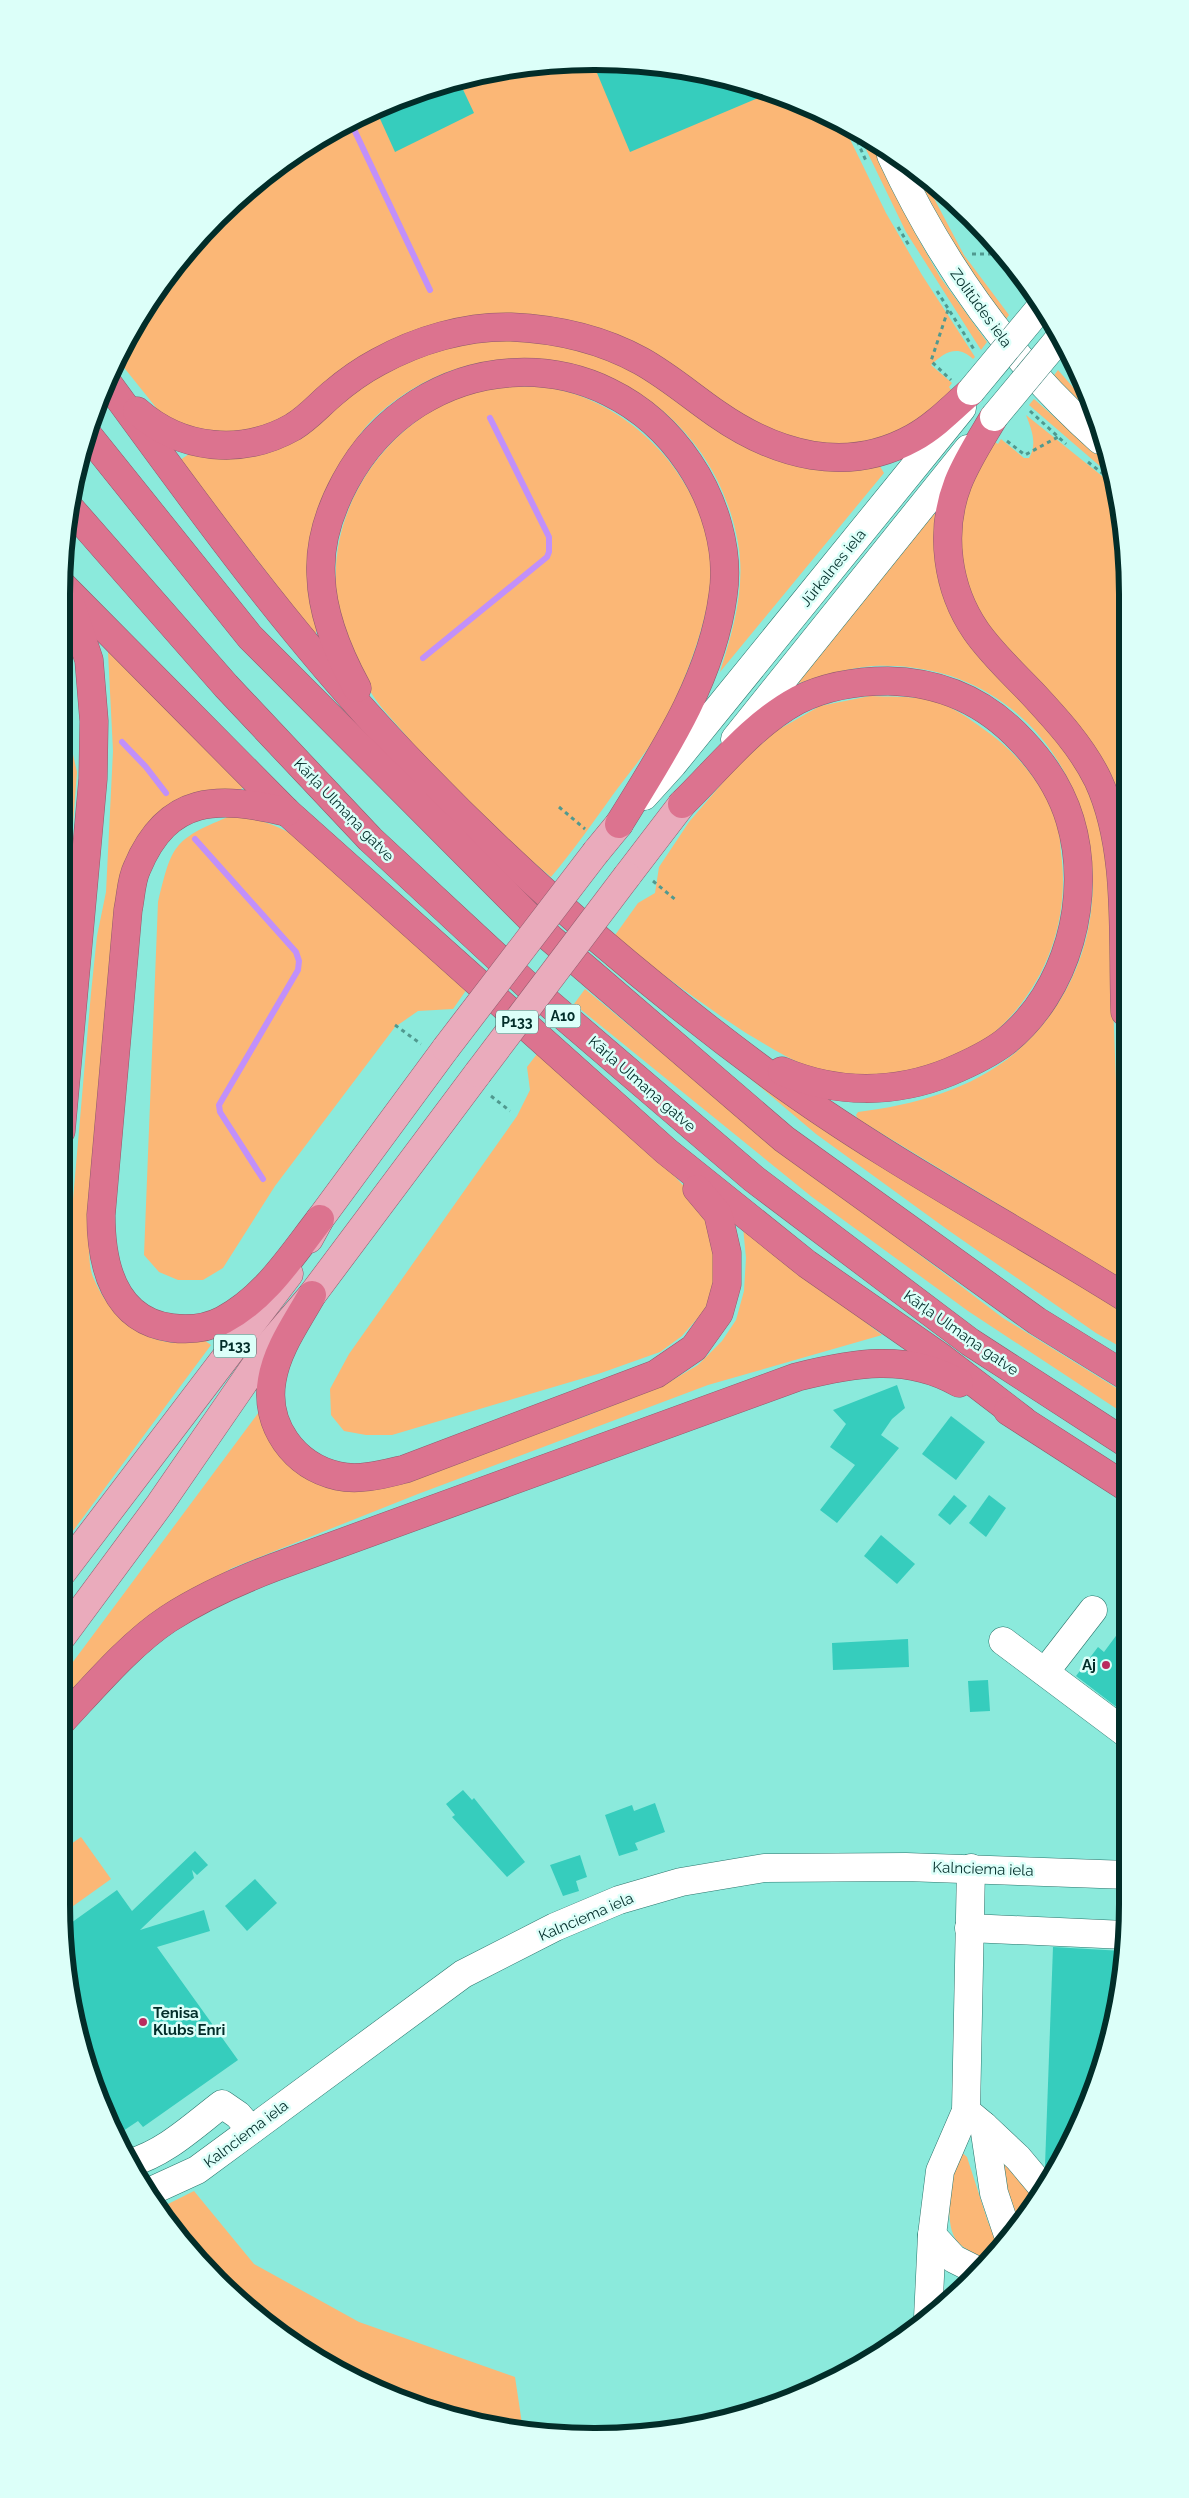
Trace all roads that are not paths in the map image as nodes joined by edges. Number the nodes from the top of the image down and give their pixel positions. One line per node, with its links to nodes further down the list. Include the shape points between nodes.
1 (896, 165): 8 (street, Zolitūdes iela, via 925,224 979,309 1040,383)
2 (1036, 312): 5 (street, Jūrkalnes iela, bridge)
3 (1055, 344): 7 (street, Jūrkalnes iela, bridge)
4 (113, 387): 5 (highway, via 143,416 166,432 200,443 232,446 272,437 293,426 353,377 377,362 427,340 481,328 535,328 573,335 619,350 656,370 718,415 763,442 792,452 828,457 873,452 907,440 931,425)
5 (962, 387): 16 (street, Jūrkalnes iela, via 958,415 692,741)
6 (113, 388): 13 (highway, via 261,589)
7 (999, 427): 14 (street, Jūrkalnes iela); 17 (highway, via 965,467 952,504 948,543 953,582 977,633 1071,737 1090,766 1105,797)
8 (1093, 434)
9 (93, 442): 24 (highway, via 250,637 550,938 784,1139 1037,1321)
10 (76, 515): 26 (highway, Kārļa Ulmaņa gatve / A10, via 226,686 370,839 525,983 762,1185 970,1342)
11 (70, 593): 15 (highway)
12 (70, 605): 18 (highway, via 90,660 94,721 93,779)
13 (382, 731): 16 (highway, via 346,665 333,634 322,592 320,574 326,531 351,472 376,436 392,421 426,396 463,381 506,372 533,372 561,375 604,389 653,420 693,469 719,532 726,574 718,621 696,689 664,751); 19 (highway, via 572,918)
14 (682, 804): 19 (highway, via 761,726 797,701 832,687 904,681 930,685 968,698 993,713 1014,732 1049,774 1064,804 1075,841 1078,889 1074,922 1062,961 1038,1006 1022,1026 986,1055 943,1074 911,1083 852,1089 798,1078); 23 (main road, P133, bridge, via 639,878 483,1084)
15 (286, 812): 20 (highway); 21 (highway, via 246,803 202,804 176,813 154,836 136,869 128,910 101,1215 102,1249 108,1276 130,1309 144,1321 162,1327 200,1328 223,1321 263,1290)
16 (619, 824): 21 (main road, P133, bridge, via 591,841 434,1047)
17 (1119, 860)
18 (70, 1032)
19 (717, 1035): 22 (highway, via 837,1121)
20 (666, 1151): 23 (highway, via 718,1214 727,1253 727,1284 719,1313 694,1348 656,1374 406,1469 363,1478 339,1477 302,1461 285,1443 273,1414 271,1381 276,1362); 25 (highway, via 807,1264 942,1358)
21 (320, 1219): 28 (main road, P133, via 265,1308)
22 (1119, 1294)
23 (312, 1295): 30 (main road, P133, via 271,1343 160,1504)
24 (1119, 1372)
25 (1023, 1420): 27 (highway); 33 (highway, via 943,1374 895,1363 858,1363 797,1377 225,1586 167,1619 120,1660)
26 (1119, 1439)
27 (1119, 1482)
28 (70, 1562)
29 (1093, 1610): 32 (street)
30 (70, 1626)
31 (1003, 1641): 32 (street)
32 (1045, 1672): 34 (street)
33 (70, 1713)
34 (1119, 1728)
35 (971, 1868): 36 (street, Kalnciema iela); 37 (street); 40 (street, Kalnciema iela, via 764,1868 682,1882 618,1900 555,1927 463,1974)
36 (1119, 1875)
37 (969, 1928): 38 (street); 39 (street)
38 (1118, 1936)
39 (975, 2118): 42 (street, via 1018,2158); 44 (street); 45 (street, via 940,2171)
40 (251, 2130): 41 (street, via 222,2104 167,2146); 43 (street, Kalnciema iela, via 197,2170)
41 (137, 2161)
42 (1039, 2183)
43 (155, 2189)
44 (1006, 2229)
45 (932, 2235): 46 (street, via 954,2259); 47 (street)
46 (971, 2268)
47 (928, 2308)

